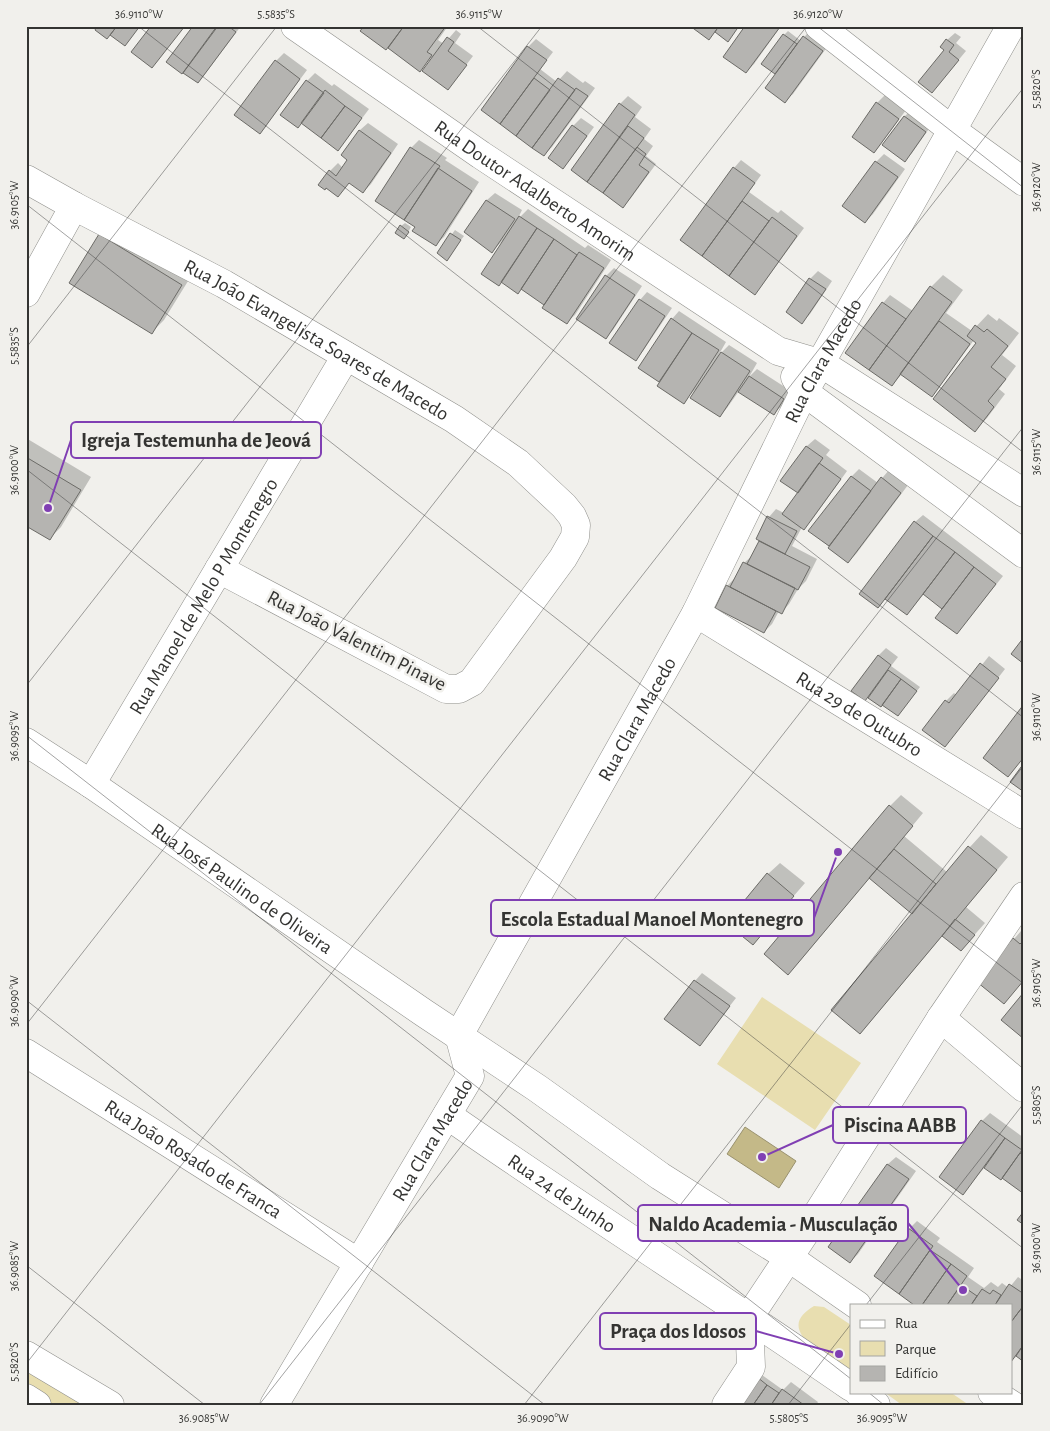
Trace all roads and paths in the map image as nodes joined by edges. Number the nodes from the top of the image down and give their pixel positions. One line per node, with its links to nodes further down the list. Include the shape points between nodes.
1 (295, 26): 9 (street, Rua Doutor Adalberto Amorim, via 481,155)
2 (819, 26): 4 (street)
3 (1011, 26): 4 (street, Rua Clara Macedo)
4 (952, 130): 6 (street); 11 (street, Rua Clara Macedo)
5 (26, 179): 7 (street, Rua João Evangelista Soares de Macedo)
6 (1024, 182)
7 (74, 206): 8 (street); 10 (street, Rua João Evangelista Soares de Macedo, via 224,284)
8 (26, 292)
9 (778, 351): 11 (street, Rua Doutor Adalberto Amorim); 12 (street, Rua Doutor Adalberto Amorim)
10 (346, 356): 14 (street, Rua João Evangelista Soares de Macedo, via 454,419 518,463 568,511 576,525); 16 (street, Rua Manoel de Melo P Montenegro)
11 (822, 364): 12 (street, Rua Clara Macedo); 13 (street, Rua Doutor Adalberto Amorim)
12 (804, 392): 15 (street, Rua Doutor Adalberto Amorim); 17 (street, Rua Clara Macedo)
13 (1024, 493)
14 (575, 537): 16 (street, Rua João Valentim Pinave, via 564,558 472,682 446,690)
15 (1024, 554)
16 (219, 569): 19 (street, Rua Manoel de Melo P Montenegro)
17 (696, 613): 20 (street, Rua 29 de Outubro); 23 (street, Rua Clara Macedo)
18 (26, 742): 19 (street, Rua José Paulino de Oliveira)
19 (91, 784): 23 (street, Rua José Paulino de Oliveira)
20 (1024, 815)
21 (1024, 896): 22 (street)
22 (941, 1018): 25 (street); 27 (street)
23 (459, 1035): 26 (street, Rua Clara Macedo, via 470,1076); 27 (street, via 660,1176)
24 (26, 1053): 28 (street, Rua João Rosado de Franca)
25 (1024, 1088)
26 (447, 1115): 28 (street, Rua Clara Macedo); 30 (street, Rua 24 de Junho)
27 (788, 1257): 29 (street); 30 (street)
28 (359, 1263): 38 (street, Rua Clara Macedo)
29 (856, 1304)
30 (749, 1317): 32 (street, Rua 24 de Junho); 39 (street, via 751,1367)
31 (26, 1355): 37 (street)
32 (850, 1386)
33 (861, 1394): 40 (street)
34 (995, 1394): 41 (street)
35 (26, 1398): 36 (street)
36 (37, 1405)
37 (110, 1405)
38 (274, 1405)
39 (726, 1405)
40 (876, 1405)
41 (1012, 1405)

